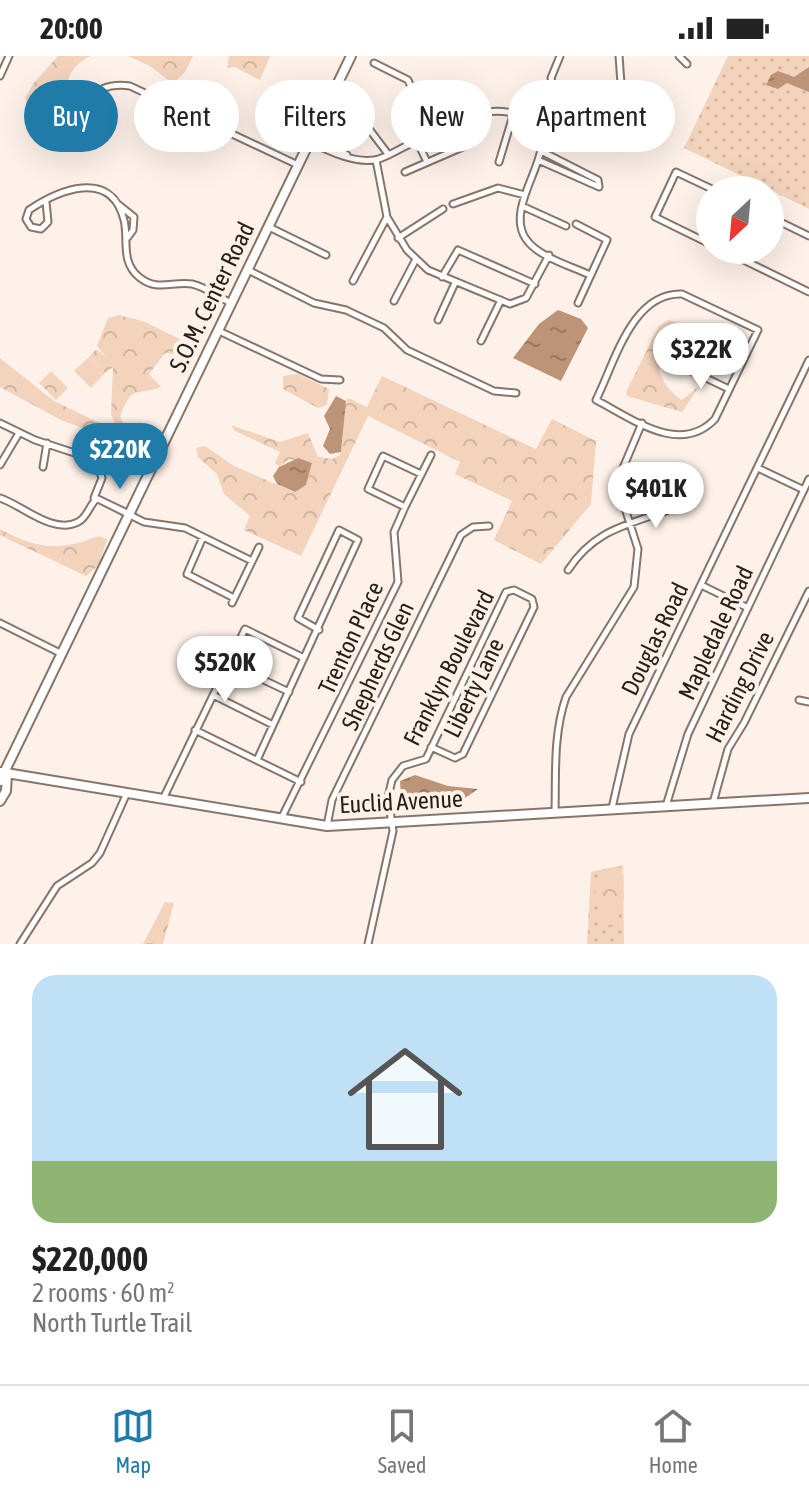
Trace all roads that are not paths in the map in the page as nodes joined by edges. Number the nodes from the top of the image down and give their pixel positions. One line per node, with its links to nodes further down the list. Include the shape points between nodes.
1 (9, 56): 8 (street)
2 (351, 56): 9 (main road, S.O.M. Center Road)
3 (560, 56): 11 (street)
4 (619, 56): 12 (street)
5 (679, 56): 7 (street)
6 (374, 63): 10 (street)
7 (687, 64)
8 (0, 76)
9 (340, 80)
10 (408, 80)
11 (552, 80)
12 (622, 80)
13 (118, 85): 28 (street, via 130,86)
14 (508, 132): 27 (street)
15 (375, 137): 23 (street)
16 (306, 152): 28 (main road, S.O.M. Center Road)
17 (340, 152): 24 (street)
18 (392, 152): 23 (street)
19 (422, 152): 26 (street)
20 (451, 152): 26 (street)
21 (541, 152): 25 (street)
22 (543, 152): 25 (street, via 598,180 599,187)
23 (388, 154): 24 (street)
24 (376, 160): 37 (street)
25 (538, 160): 31 (street)
26 (427, 162): 29 (street)
27 (499, 162)
28 (299, 165): 41 (main road, S.O.M. Center Road)
29 (405, 172)
30 (696, 181): 43 (street, via 676,172 655,217)
31 (525, 195): 33 (street, via 498,188); 35 (street)
32 (46, 202): 32 (street, via 27,212 31,227 41,229 48,222); 34 (street, via 58,191 81,186)
33 (453, 204)
34 (118, 205): 44 (street); 44 (street, via 134,217)
35 (522, 206): 40 (street); 47 (street, via 521,229 527,241)
36 (443, 209): 45 (street)
37 (387, 217): 45 (street); 53 (street)
38 (576, 224): 51 (street, via 607,240)
39 (784, 224): 42 (street)
40 (566, 226)
41 (269, 227): 46 (street); 50 (main road, S.O.M. Center Road)
42 (809, 236)
43 (696, 237)
44 (127, 238): 60 (street, via 128,262 145,281 164,287 194,285)
45 (398, 238): 48 (street)
46 (326, 255)
47 (549, 255): 51 (street); 55 (street)
48 (416, 259): 52 (street); 58 (street)
49 (752, 264): 56 (street)
50 (248, 270): 60 (main road, S.O.M. Center Road); 68 (street, via 314,303 346,310 384,328 407,350 494,391)
51 (590, 275): 59 (street)
52 (442, 277): 54 (street); 55 (street, via 458,250)
53 (353, 281)
54 (455, 283): 57 (street); 61 (street)
55 (535, 284): 57 (street, via 519,302)
56 (809, 292)
57 (501, 300): 63 (street)
58 (394, 301)
59 (578, 303)
60 (231, 304): 62 (main road, S.O.M. Center Road)
61 (438, 320)
62 (219, 331): 66 (street, via 321,379); 84 (main road, S.O.M. Center Road)
63 (481, 341)
64 (809, 360): 76 (street, Douglas Road)
65 (685, 368): 67 (street)
66 (340, 380)
67 (729, 389): 70 (street, via 715,419 695,435 676,437); 70 (street, via 758,330 682,294 662,295 642,309 596,400)
68 (516, 393)
69 (0, 423): 71 (street)
70 (642, 423): 85 (street, via 620,475)
71 (19, 433): 72 (street); 74 (street)
72 (47, 443): 75 (street); 81 (street, via 96,460 102,478)
73 (431, 455): 77 (street, Trenton Place)
74 (0, 465)
75 (43, 467)
76 (757, 468): 79 (street); 91 (street, Douglas Road)
77 (421, 474): 82 (street, Trenton Place); 82 (street, via 383,456 368,489)
78 (809, 479): 79 (street, Mapledale Road)
79 (804, 490): 94 (street, Mapledale Road)
80 (0, 498): 81 (street, via 40,518 68,524 82,519)
81 (96, 498): 84 (street)
82 (405, 507): 110 (street, Trenton Place, via 394,532 398,582)
83 (671, 509): 85 (street)
84 (128, 513): 87 (street); 97 (main road, S.O.M. Center Road)
85 (631, 524): 90 (street, via 603,533 583,548); 118 (street, via 638,549 634,587 561,713)
86 (489, 526): 121 (street, Shepherds Glen, via 461,534 329,806)
87 (203, 537): 89 (street); 89 (street, via 187,574 233,600)
88 (259, 547): 89 (street)
89 (252, 561)
90 (568, 570)
91 (701, 585): 94 (street); 117 (street, Douglas Road, via 629,734)
92 (809, 591): 115 (street, Harding Drive, via 728,749)
93 (534, 607): 106 (street, Liberty Lane, via 463,754 455,758); 106 (street, Franklyn Boulevard, via 532,599 514,590 506,592)
94 (748, 608): 116 (street, Mapledale Road, via 688,734)
95 (0, 623): 97 (street)
96 (319, 630): 96 (street, via 298,618 339,530 358,540); 98 (street)
97 (63, 654): 108 (main road, S.O.M. Center Road)
98 (304, 658): 99 (street, via 245,629); 100 (street)
99 (228, 663): 100 (street); 101 (street)
100 (289, 692): 104 (street)
101 (213, 695): 104 (street); 105 (street)
102 (799, 700): 103 (street)
103 (809, 702)
104 (273, 725): 107 (street)
105 (195, 730): 107 (street); 113 (street)
106 (431, 747): 120 (street, Franklyn Boulevard, via 426,759 403,766 394,775 388,797)
107 (257, 760): 110 (street)
108 (4, 772): 109 (main road, S.O.M. Center Road); 111 (main road, Euclid Avenue); 114 (main road, S.O.M. Center Road, via 6,791)
109 (0, 781)
110 (301, 782): 119 (street, Trenton Place)
111 (127, 793): 113 (main road, Euclid Avenue); 122 (street, via 100,853 57,886)
112 (809, 798): 115 (main road, Euclid Avenue)
113 (163, 799): 119 (main road, Euclid Avenue)
114 (0, 801)
115 (713, 803): 116 (main road, Euclid Avenue)
116 (666, 806): 117 (main road, Euclid Avenue)
117 (612, 809): 118 (main road, Euclid Avenue)
118 (555, 813): 120 (main road, Euclid Avenue)
119 (281, 820): 121 (main road, Euclid Avenue)
120 (394, 823): 121 (main road, Euclid Avenue); 123 (street)
121 (327, 826)
122 (20, 944)
123 (368, 944)

